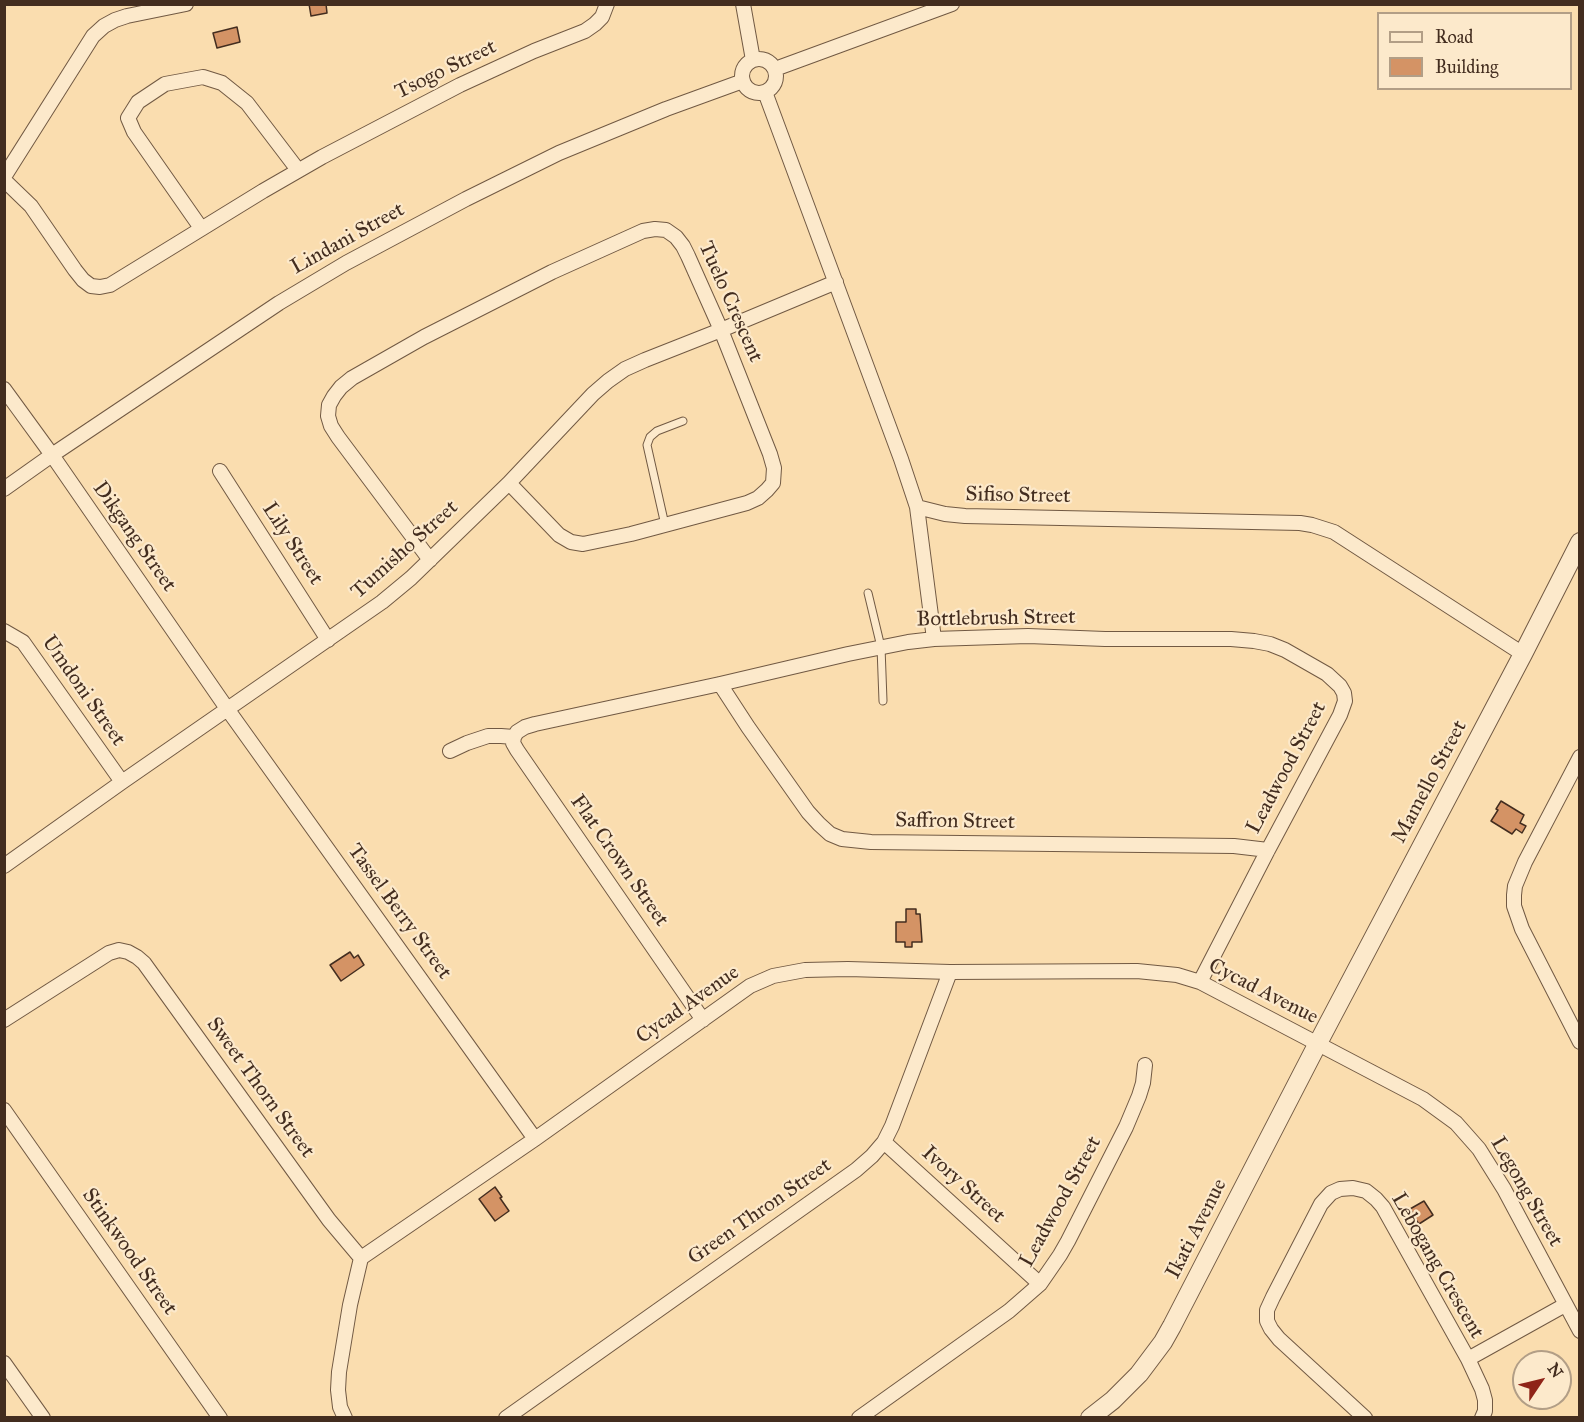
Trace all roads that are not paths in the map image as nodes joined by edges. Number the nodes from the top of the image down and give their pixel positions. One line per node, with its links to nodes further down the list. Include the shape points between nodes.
1 (186, 4): 10 (street, via 115,20 93,36)
2 (607, 4): 9 (street, Tsogo Street, via 602,16 585,31 460,85)
3 (743, 4): 5 (street)
4 (952, 4): 6 (street)
5 (753, 60): 6 (street, via 764,59); 7 (street, via 744,68)
6 (775, 69): 8 (street, via 775,83)
7 (743, 81): 8 (street, via 750,90); 16 (street, Lindani Street, via 559,153 404,231 279,303)
8 (765, 92): 12 (street)
9 (298, 170): 11 (street, Tsogo Street); 11 (street, via 247,103 222,83 202,77 165,84 138,102 128,118)
10 (4, 179): 11 (street, Tsogo Street, via 31,206 75,270 91,286 110,285)
11 (201, 228)
12 (836, 282): 13 (street, Tumisho Street); 20 (street)
13 (721, 330): 18 (street, Tumisho Street, via 625,369 608,381); 21 (street, Tuelo Crescent, via 770,454 773,483 747,503); 23 (street, Tuelo Crescent, via 683,246 666,230 655,229 541,278 352,378 329,405 332,426)
14 (4, 389): 16 (street, Dikgang Street)
15 (683, 421): 21 (lane, via 657,431 647,445)
16 (52, 455): 19 (street, Lindani Street); 33 (street, Dikgang Street)
17 (220, 471): 27 (street, Lily Street)
18 (508, 483): 21 (street, Tuelo Crescent, via 571,542 597,542); 23 (street, Tumisho Street)
19 (4, 489)
20 (917, 507): 26 (street); 29 (street, Sifiso Street, via 976,517 1312,525 1334,532)
21 (665, 525)
22 (1580, 542): 29 (street, Mamello Street)
23 (429, 560): 27 (street, Tumisho Street, via 382,602)
24 (868, 593): 28 (lane)
25 (4, 631): 37 (street, Umdoni Street, via 23,642)
26 (934, 639): 28 (street, Bottlebrush Street); 32 (street, Bottlebrush Street, via 1028,636 1254,641 1285,650 1327,674 1340,686)
27 (328, 640): 33 (street, Tumisho Street)
28 (881, 647): 30 (street, Bottlebrush Street); 31 (lane)
29 (1523, 654): 45 (street, Mamello Street)
30 (720, 684): 34 (street, Bottlebrush Street, via 525,727); 38 (street, Saffron Street, via 808,812 842,840 1234,846)
31 (883, 701)
32 (1345, 701): 38 (street, Leadwood Street)
33 (228, 710): 37 (street, Tumisho Street); 48 (street, Tassel Berry Street)
34 (513, 737): 35 (street, via 488,736); 43 (street, Flat Crown Street, via 517,750)
35 (450, 751)
36 (1580, 757): 44 (street, via 1525,862 1515,886 1514,906)
37 (122, 782): 39 (street, Tumisho Street)
38 (1268, 850): 41 (street, Leadwood Street)
39 (4, 866)
40 (950, 972): 41 (street, Cycad Avenue, via 1137,971); 43 (street, Cycad Avenue, via 822,969 788,973 750,986); 49 (street, Green Thron Street)
41 (1200, 982): 45 (street, Cycad Avenue)
42 (4, 1020): 50 (street, Sweet Thorn Street, via 109,953 119,950 137,957)
43 (703, 1020): 48 (street, Cycad Avenue)
44 (1580, 1042)
45 (1318, 1043): 52 (street, Legong Street, via 1423,1099 1468,1135 1504,1189); 61 (street, Ikati Avenue, via 1163,1342 1127,1387)
46 (1145, 1065): 51 (street, Leadwood Street, via 1143,1083 1126,1127 1068,1241)
47 (4, 1110): 57 (street, Stinkwood Street)
48 (535, 1139): 50 (street, Cycad Avenue)
49 (884, 1142): 51 (street, Ivory Street); 59 (street, Green Thron Street, via 856,1170)
50 (361, 1258): 58 (street, via 339,1372 340,1407)
51 (1040, 1284): 60 (street, Leadwood Street, via 1009,1311)
52 (1565, 1305): 53 (street, Legong Street); 54 (street, Lebogang Crescent)
53 (1580, 1331)
54 (1468, 1359): 62 (street, Lebogang Crescent, via 1383,1207 1366,1191 1353,1188 1331,1193 1321,1204 1273,1297 1267,1321 1279,1339); 63 (street, Lebogang Crescent, via 1485,1400)
55 (4, 1363): 56 (street)
56 (43, 1418)
57 (220, 1418)
58 (345, 1418)
59 (507, 1418)
60 (859, 1418)
61 (1090, 1418)
62 (1365, 1418)
63 (1482, 1418)

